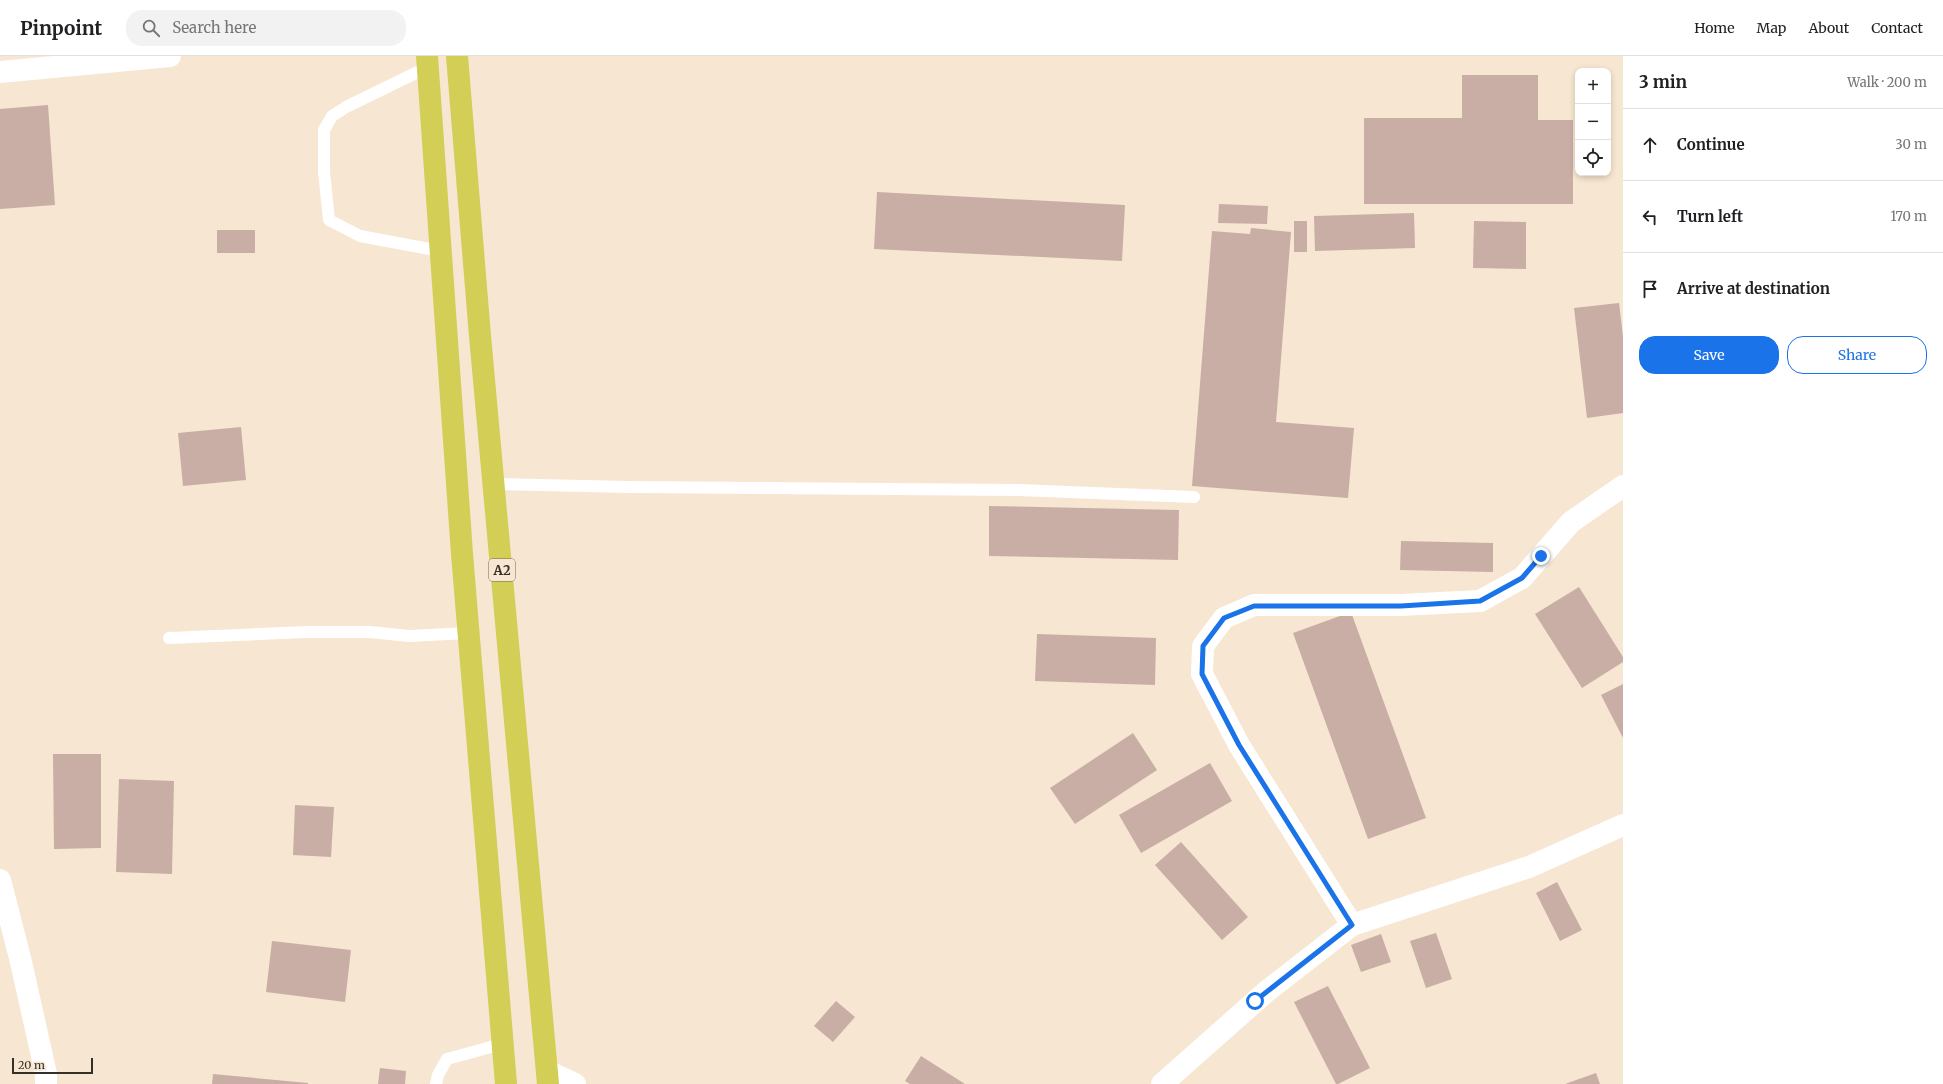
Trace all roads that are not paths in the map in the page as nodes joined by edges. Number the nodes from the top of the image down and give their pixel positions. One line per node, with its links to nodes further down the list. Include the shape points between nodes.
1 (170, 56): 4 (street)
2 (457, 56): 6 (highway, A2)
3 (427, 62): 5 (highway); 5 (lane, via 332,116 324,130 324,172 329,220 360,236)
4 (0, 72)
5 (440, 251): 9 (highway)
6 (494, 484): 8 (lane, via 1019,490); 15 (highway, A2)
7 (1623, 486): 13 (street, via 1571,522 1522,578 1480,601 1401,606 1254,606 1224,618 1203,646 1202,674 1239,745)
8 (1194, 497)
9 (469, 633): 10 (lane, via 410,636 370,632 305,632); 14 (highway)
10 (169, 638)
11 (1623, 825): 13 (street, via 1529,867)
12 (0, 880): 16 (street, via 21,962)
13 (1352, 925): 20 (street, via 1267,991)
14 (502, 1044): 17 (lane, via 447,1059); 18 (highway)
15 (548, 1077): 19 (street)
16 (46, 1084)
17 (436, 1084)
18 (506, 1084)
19 (574, 1084)
20 (1162, 1084)

